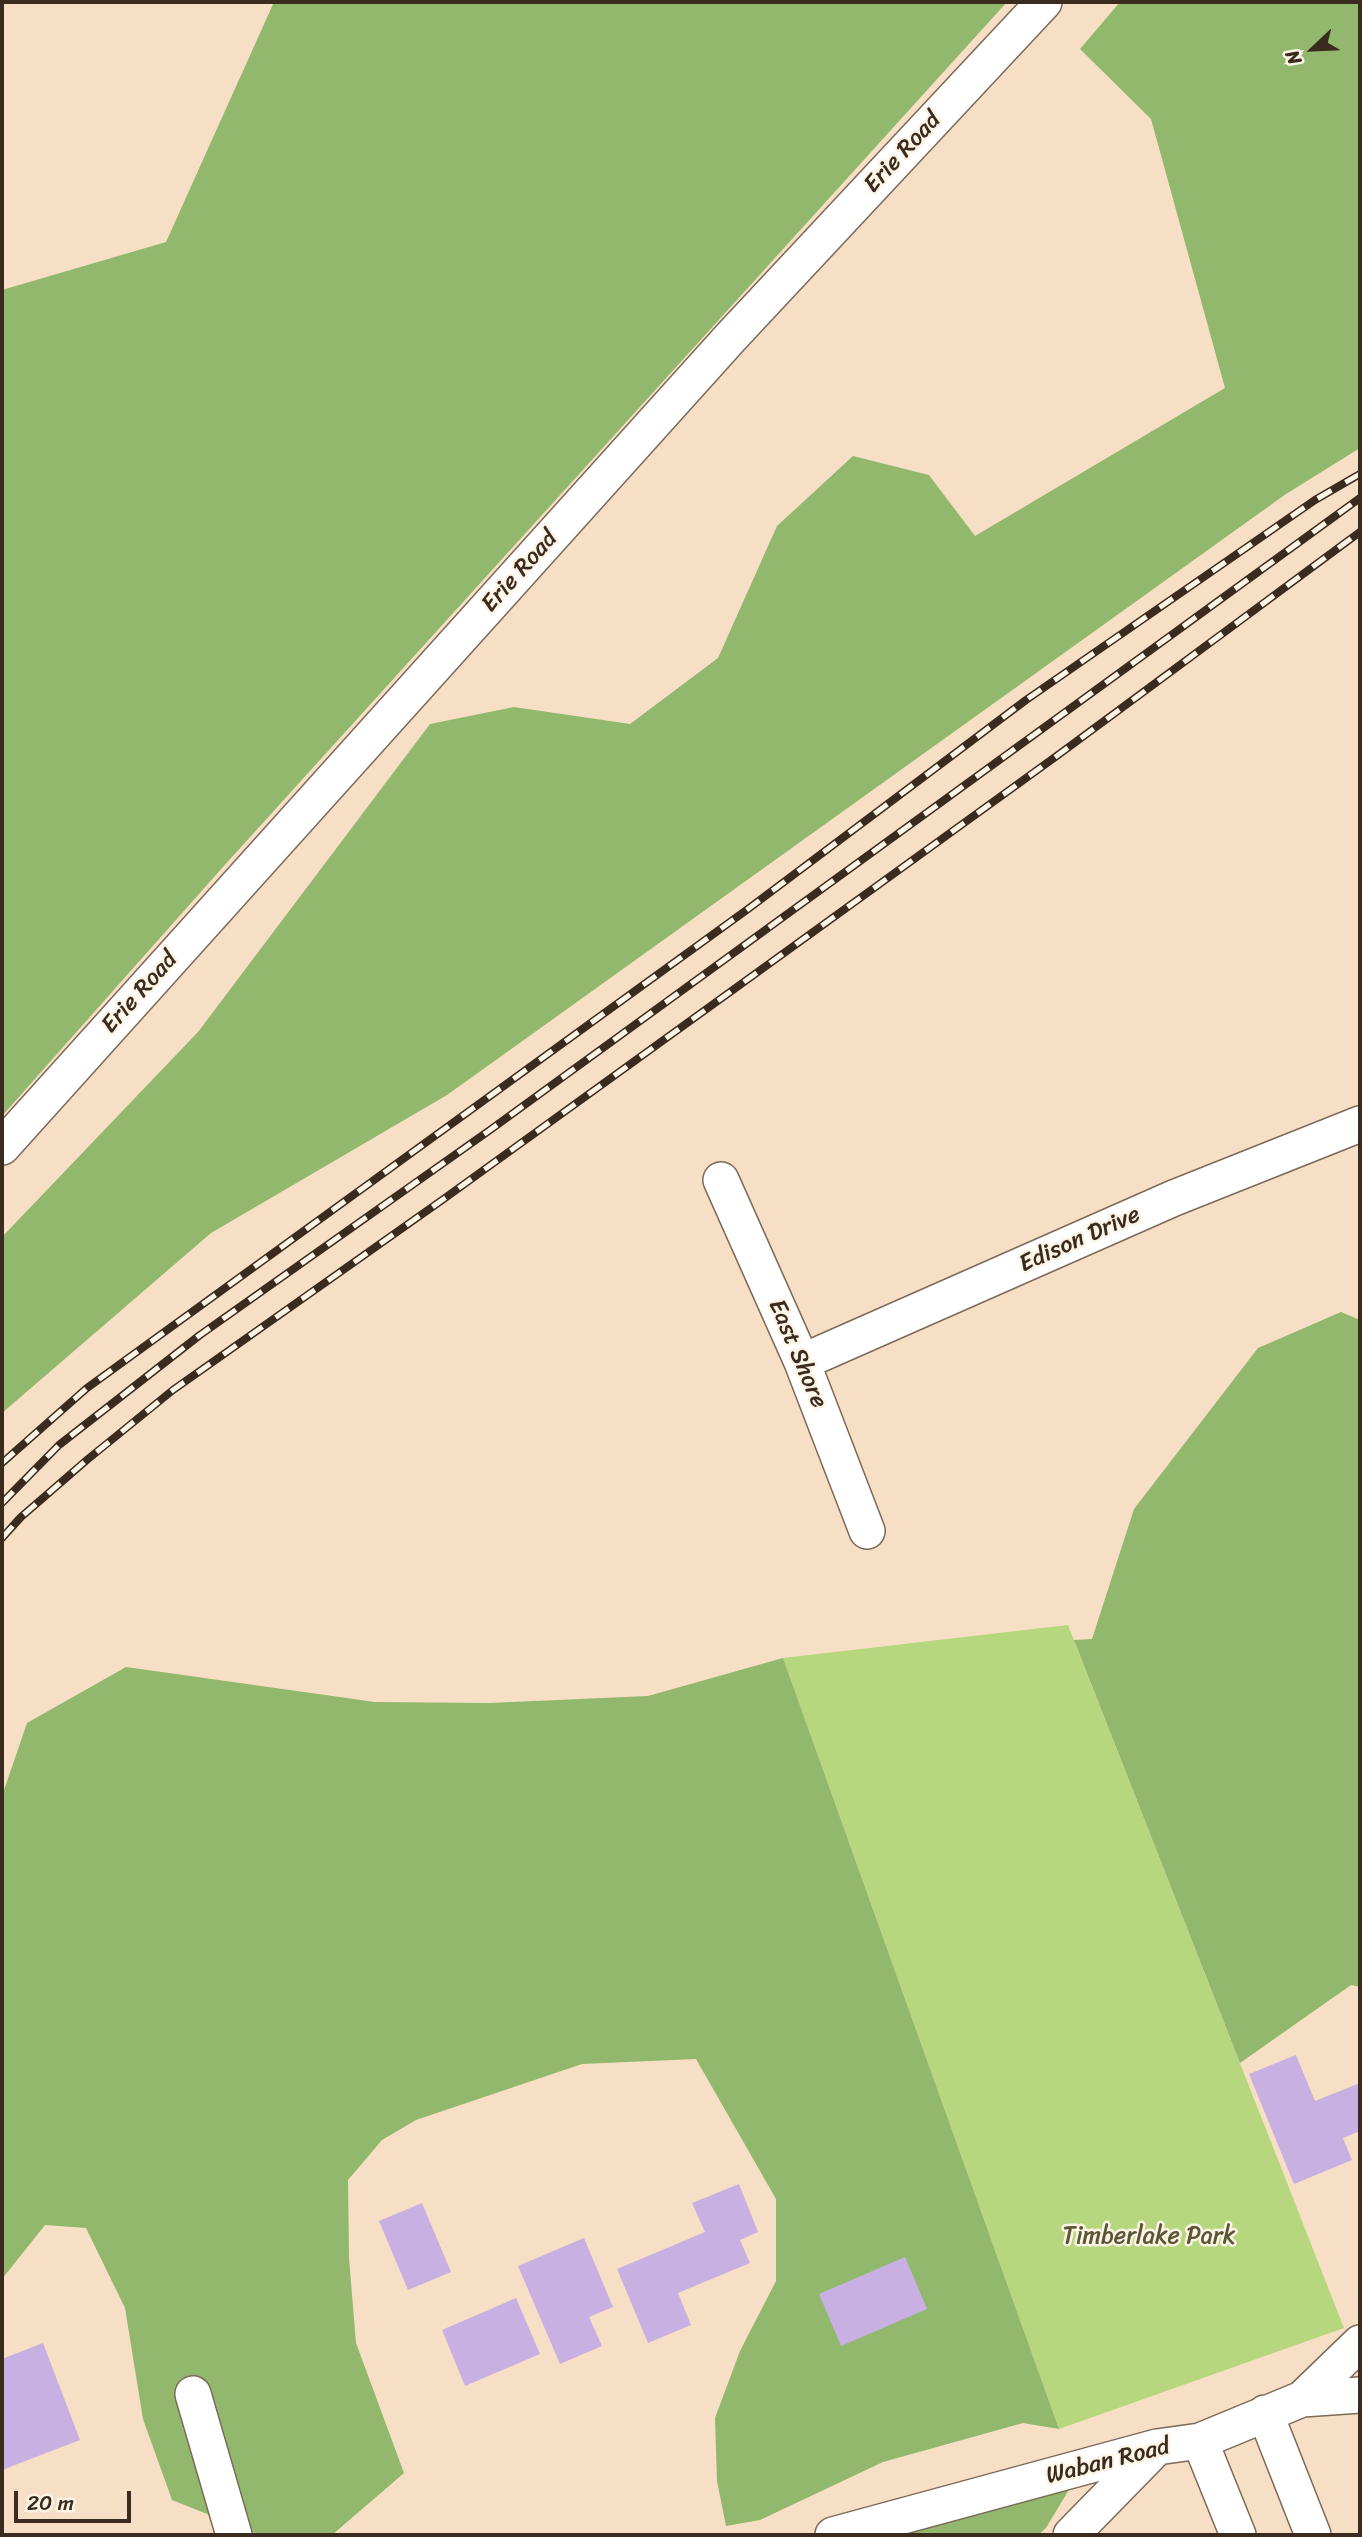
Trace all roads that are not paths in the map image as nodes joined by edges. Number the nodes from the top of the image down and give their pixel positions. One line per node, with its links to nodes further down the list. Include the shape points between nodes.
1 (1044, 2): 3 (street, Erie Road, via 731,337)
2 (1360, 1124): 5 (street, Edison Drive, via 1174,1198)
3 (2, 1147)
4 (721, 1180): 5 (street, East Shore)
5 (802, 1362): 6 (street, East Shore)
6 (867, 1531)
7 (1360, 2343): 10 (street, Waban Road)
8 (192, 2395): 14 (street)
9 (1360, 2395): 10 (street)
10 (1302, 2399): 11 (street, Waban Road)
11 (1265, 2413): 12 (street, Waban Road); 18 (street)
12 (1200, 2441): 13 (street, Waban Road); 17 (street)
13 (1157, 2447): 15 (street, Waban Road); 16 (street)
14 (234, 2535)
15 (832, 2535)
16 (1072, 2535)
17 (1238, 2535)
18 (1313, 2535)

